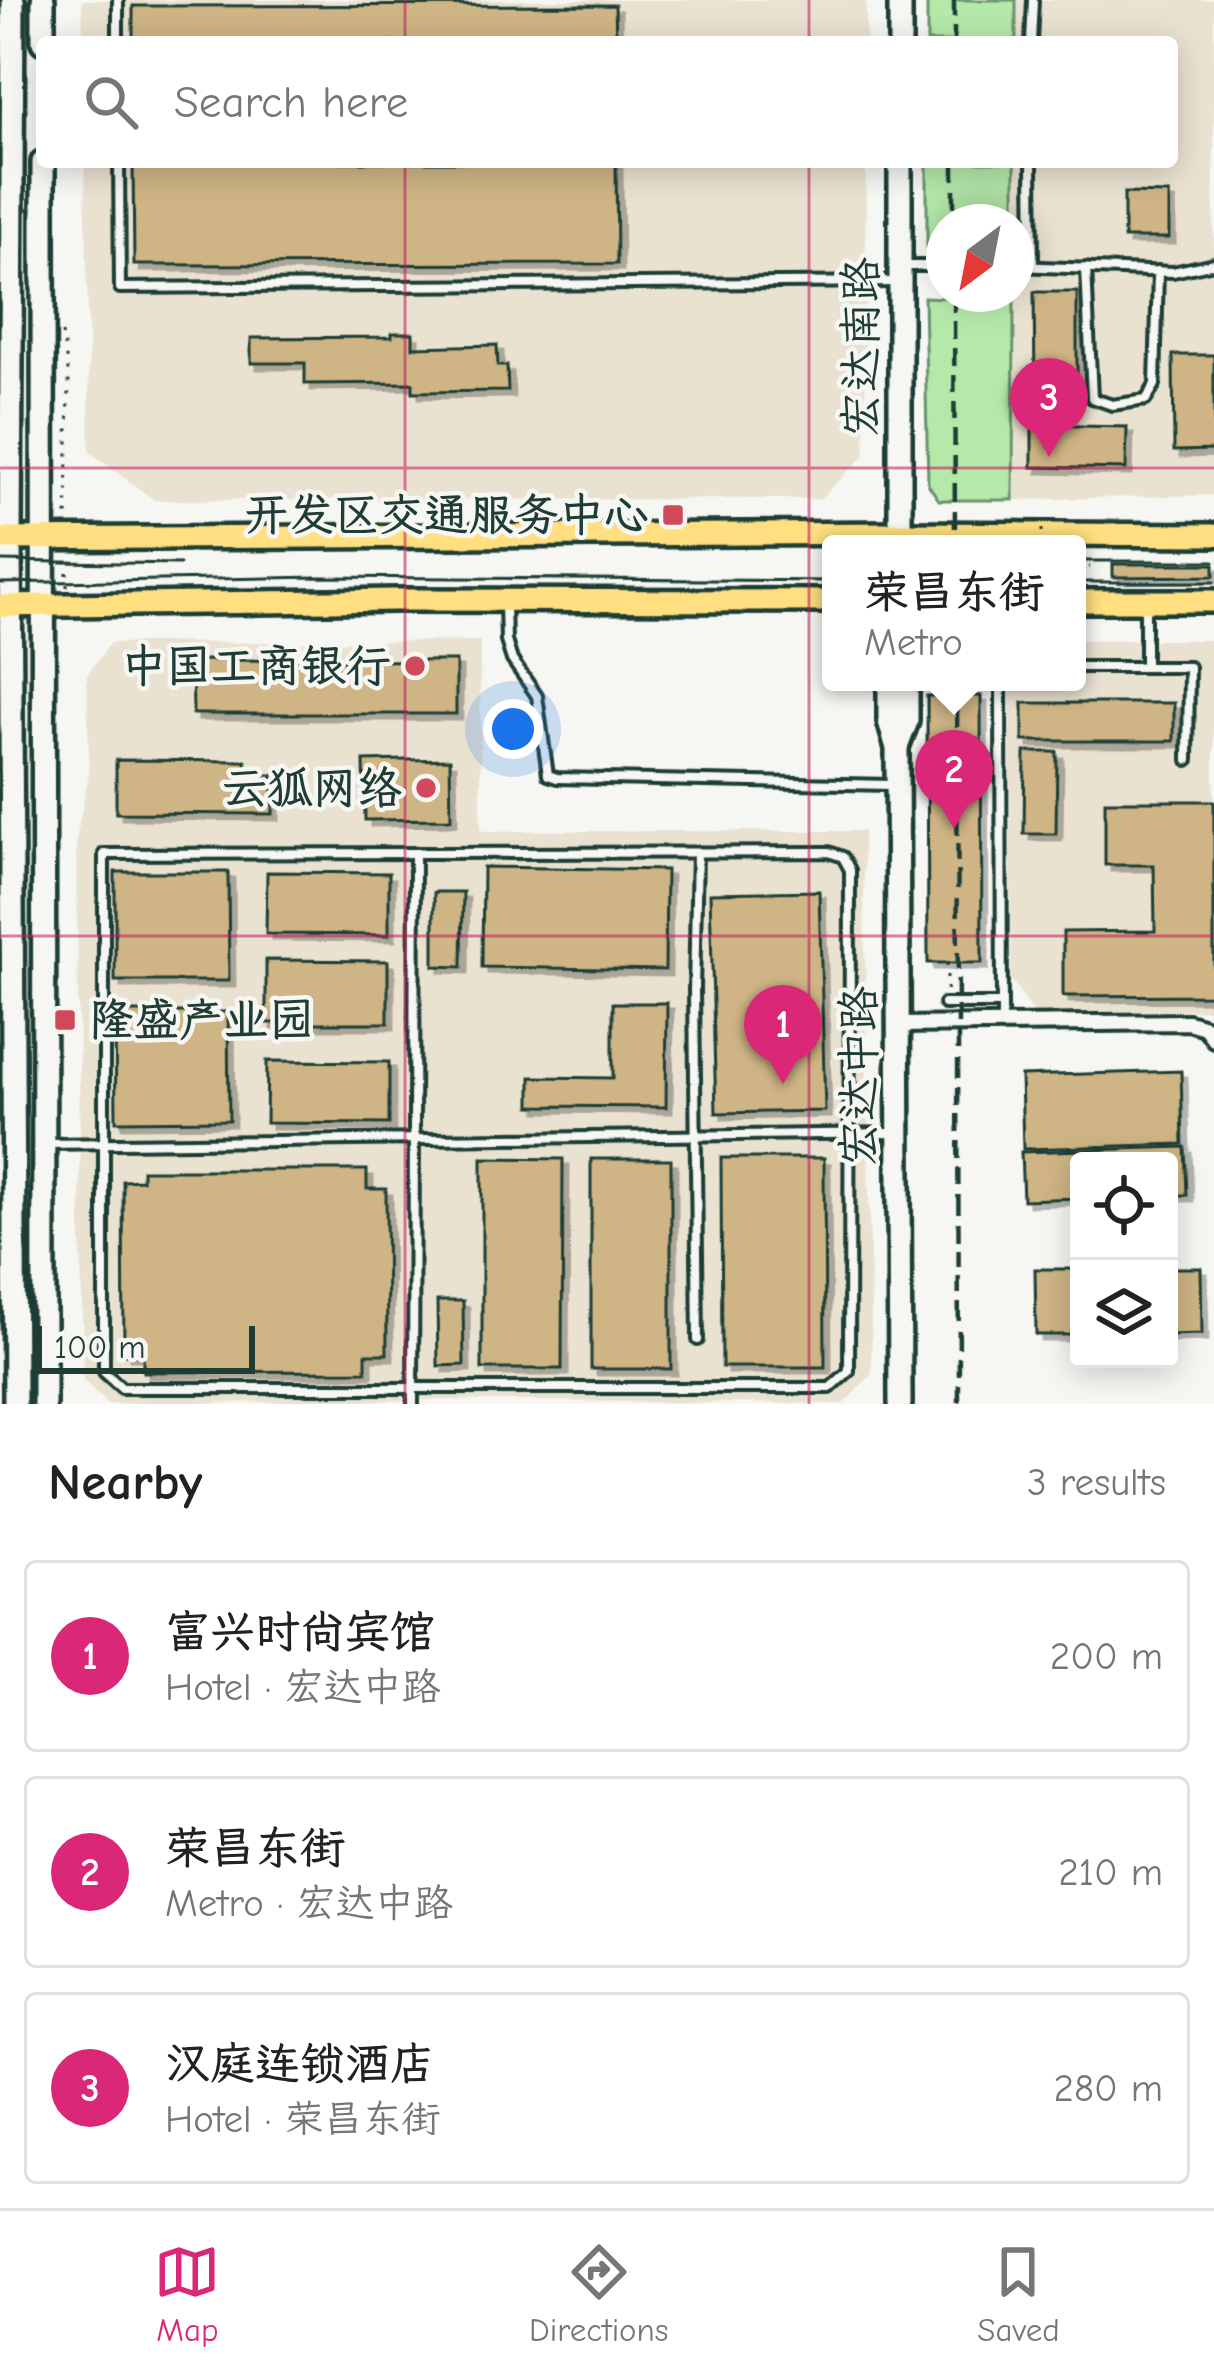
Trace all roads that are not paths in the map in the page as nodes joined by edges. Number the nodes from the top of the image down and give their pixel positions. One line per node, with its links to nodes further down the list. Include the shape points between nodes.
1 (13, 0): 26 (street)
2 (43, 0): 6 (street)
3 (118, 0): 7 (lane)
4 (900, 0): 8 (street)
5 (1033, 0): 9 (lane)
6 (43, 36)
7 (118, 36)
8 (900, 36)
9 (1030, 36)
10 (44, 168): 24 (street)
11 (119, 168): 20 (lane, via 120,288)
12 (900, 168): 20 (street, 宏达南路)
13 (1032, 168): 14 (lane)
14 (1032, 204)
15 (1214, 263): 19 (lane)
16 (1034, 266): 17 (lane)
17 (1086, 268): 19 (lane); 19 (lane, via 1092,398 1112,405 1146,400 1155,385)
18 (926, 269): 20 (lane)
19 (1158, 271)
20 (900, 274): 21 (street, 宏达南路)
21 (899, 535)
22 (1214, 535): 23 (main road)
23 (1086, 537)
24 (44, 539): 25 (main road); 26 (main road); 33 (street)
25 (822, 539)
26 (5, 540): 32 (street)
27 (822, 601): 31 (main road)
28 (1086, 601): 29 (main road)
29 (1145, 601): 30 (main road); 35 (lane)
30 (1214, 601)
31 (505, 603): 33 (main road); 41 (lane, via 512,660 537,696 548,775)
32 (6, 606): 33 (main road); 48 (street)
33 (42, 606): 55 (street)
34 (1086, 667): 35 (lane)
35 (1145, 667): 40 (lane, via 1189,668)
36 (889, 691): 39 (street, 宏达中路)
37 (907, 691): 39 (street, 宏达中路)
38 (1001, 691): 45 (lane)
39 (897, 748): 41 (street, 宏达中路)
40 (1188, 760)
41 (897, 785): 47 (street, 宏达中路)
42 (697, 852): 43 (lane); 50 (lane, via 843,857 850,870); 52 (lane)
43 (415, 853): 53 (lane); 54 (lane, via 104,854)
44 (945, 1004): 45 (lane)
45 (1002, 1004): 46 (lane)
46 (1002, 1024): 47 (street); 49 (street, via 1188,1022)
47 (898, 1025): 51 (street, 宏达中路)
48 (6, 1034): 58 (street)
49 (1214, 1039)
50 (850, 1133): 51 (lane); 52 (lane); 57 (lane, via 849,1371 830,1388)
51 (898, 1133): 61 (street, 宏达中路)
52 (695, 1136): 53 (lane); 56 (lane)
53 (416, 1139): 54 (lane); 57 (lane)
54 (104, 1143): 55 (lane); 57 (lane, via 104,1372 122,1388)
55 (43, 1144): 59 (street)
56 (698, 1340)
57 (414, 1385): 60 (lane)
58 (14, 1404)
59 (44, 1404)
60 (413, 1404)
61 (900, 1404)

